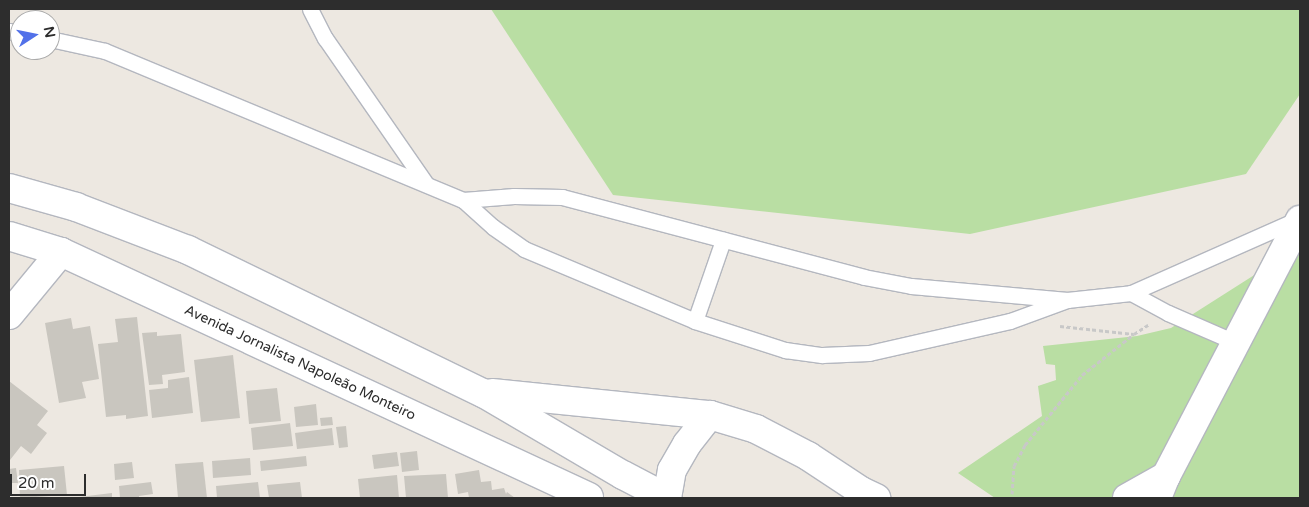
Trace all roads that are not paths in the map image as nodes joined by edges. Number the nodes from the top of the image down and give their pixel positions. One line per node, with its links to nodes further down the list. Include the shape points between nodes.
1 (310, 9): 3 (lane, via 325,38)
2 (60, 41): 3 (lane, via 105,51)
3 (426, 184): 5 (lane)
4 (9, 188): 15 (street, via 76,208 188,250)
5 (463, 200): 8 (lane, via 562,197); 13 (lane, via 524,249)
6 (1300, 219): 10 (lane); 14 (street)
7 (9, 236): 9 (street, Avenida Jornalista Napoleão Monteiro)
8 (724, 240): 11 (lane, via 864,277 912,286); 13 (lane)
9 (61, 252): 12 (street); 19 (street, Avenida Jornalista Napoleão Monteiro)
10 (1131, 294): 11 (lane); 14 (lane)
11 (1067, 300): 13 (lane, via 1010,321 868,353 822,355 785,350)
12 (9, 315)
13 (695, 321)
14 (1237, 343): 17 (street)
15 (483, 392): 16 (street); 20 (street)
16 (710, 414): 18 (street, via 756,429 808,456); 20 (street, via 672,470)
17 (1161, 487): 21 (street)
18 (865, 496)
19 (589, 497)
20 (667, 498)
21 (1127, 498)

